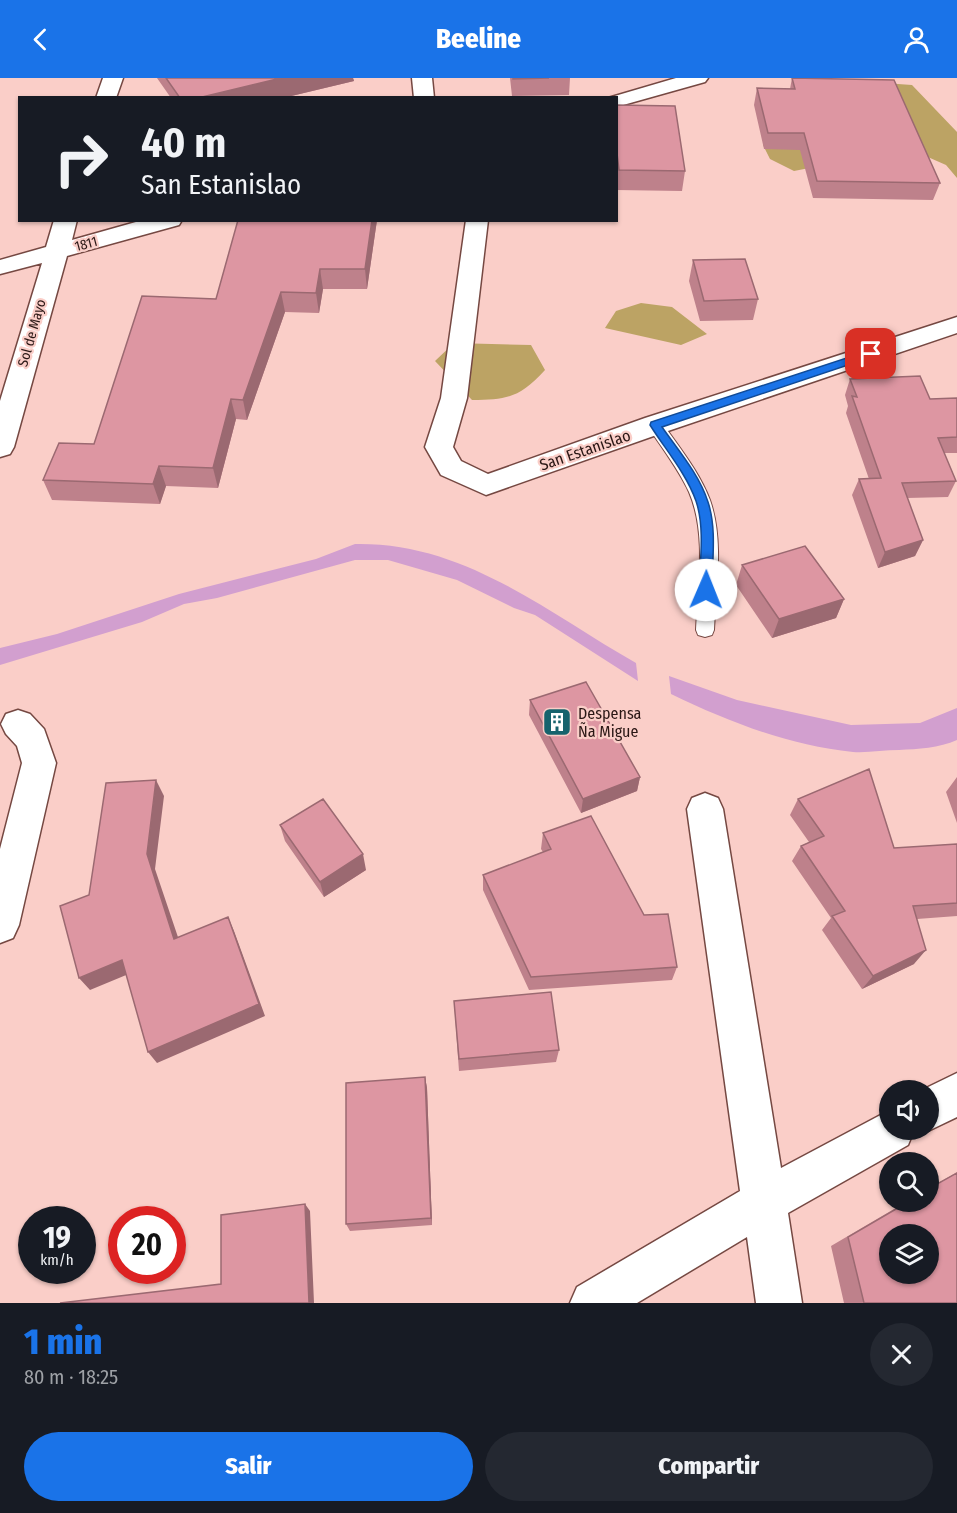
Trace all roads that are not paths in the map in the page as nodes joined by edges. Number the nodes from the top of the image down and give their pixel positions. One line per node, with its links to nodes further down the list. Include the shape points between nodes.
1 (113, 78): 4 (street)
2 (422, 78): 5 (street)
3 (698, 78): 6 (street)
4 (107, 96)
5 (424, 96)
6 (618, 100)
7 (65, 222): 10 (street, Sol de Mayo)
8 (164, 222): 10 (street, 1811)
9 (477, 222): 13 (street, San Estanislao, via 454,398 439,447 451,468 486,485)
10 (55, 252): 11 (street, 1811); 14 (street, Sol de Mayo)
11 (0, 267)
12 (957, 325): 13 (street, San Estanislao)
13 (655, 425): 15 (lane, via 692,479 702,502 707,530)
14 (0, 447)
15 (705, 630)
16 (9, 725): 18 (street, via 32,739 39,763)
17 (705, 809): 22 (street)
18 (0, 925)
19 (957, 1094): 20 (street)
20 (939, 1104)
21 (879, 1138): 22 (street)
22 (763, 1202): 23 (street); 24 (street)
23 (593, 1303)
24 (779, 1303)

